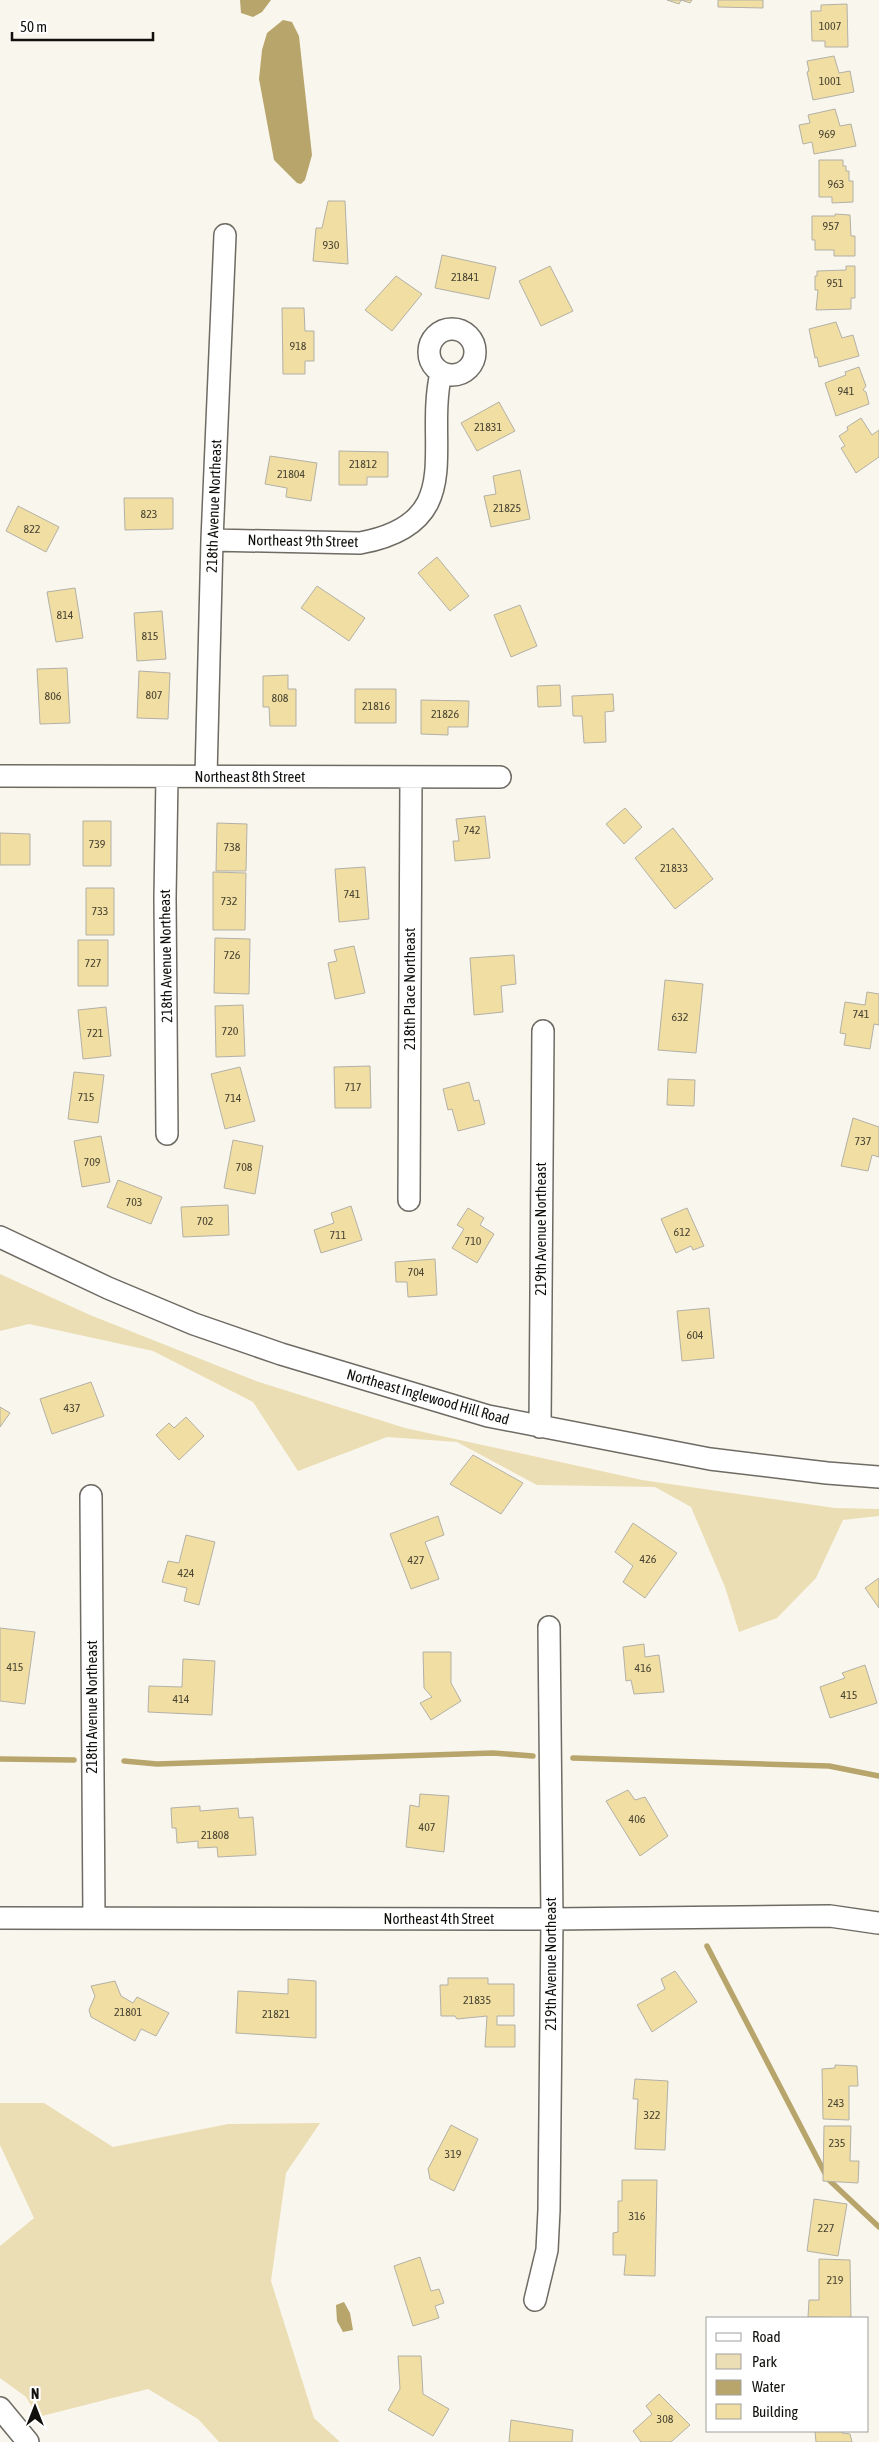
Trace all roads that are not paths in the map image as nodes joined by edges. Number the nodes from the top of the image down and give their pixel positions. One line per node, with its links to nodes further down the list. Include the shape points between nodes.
1 (225, 235): 3 (street, 218th Avenue Northeast)
2 (441, 373): 3 (street, Northeast 9th Street, via 435,484 426,507 409,524 384,539 360,543)
3 (212, 540): 5 (street, 218th Avenue Northeast)
4 (0, 776): 6 (street, Northeast 8th Street)
5 (206, 776): 6 (street, Northeast 8th Street); 7 (street, Northeast 8th Street)
6 (167, 777): 10 (street, 218th Avenue Northeast)
7 (411, 778): 8 (street, Northeast 8th Street); 11 (street, 218th Place Northeast)
8 (500, 778)
9 (543, 1031): 13 (street, 219th Avenue Northeast)
10 (167, 1134)
11 (409, 1200)
12 (0, 1236): 13 (street, Northeast Inglewood Hill Road, via 108,1288 194,1324 469,1411)
13 (540, 1427): 14 (street, Northeast Inglewood Hill Road, via 710,1458)
14 (879, 1477)
15 (91, 1496): 18 (street, 218th Avenue Northeast)
16 (549, 1627): 19 (street, 219th Avenue Northeast)
17 (0, 1918): 18 (street, Northeast 4th Street)
18 (94, 1918): 19 (street, Northeast 4th Street)
19 (552, 1919): 20 (street, Northeast 4th Street, via 830,1916); 21 (street, 219th Avenue Northeast, via 550,2210 547,2250)
20 (879, 1923)
21 (535, 2300)
22 (0, 2408): 23 (street)
23 (28, 2442)

